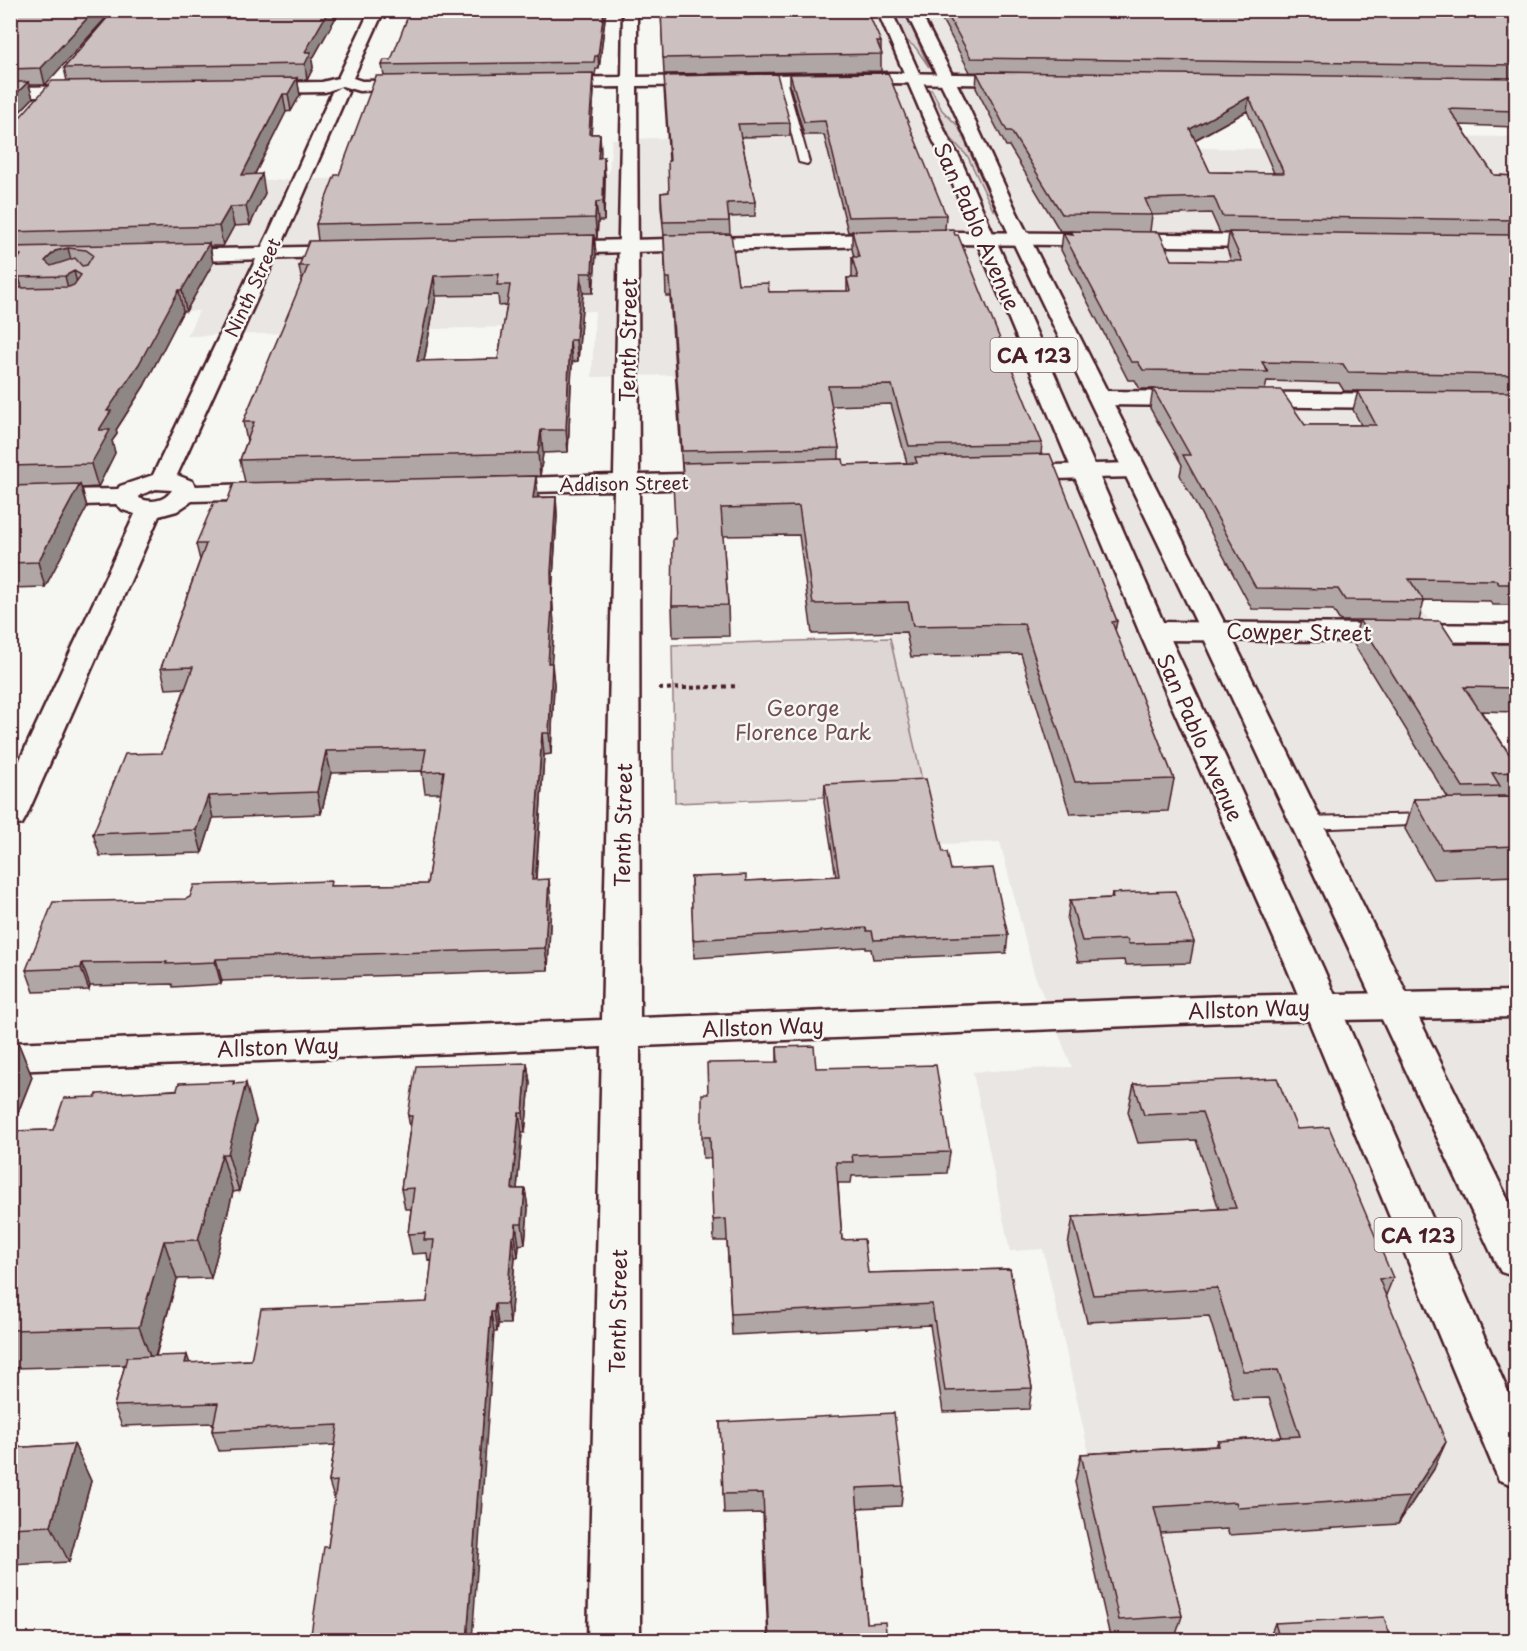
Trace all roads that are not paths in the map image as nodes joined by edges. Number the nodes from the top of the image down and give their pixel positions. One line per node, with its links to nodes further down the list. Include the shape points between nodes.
1 (377, 10): 13 (street, Ninth Street)
2 (630, 10): 10 (street, Tenth Street)
3 (884, 10): 6 (street, San Pablo Avenue / CA 123)
4 (912, 10): 7 (street, San Pablo Avenue / CA 123)
5 (65, 75): 17 (street)
6 (913, 79): 7 (street); 8 (street); 20 (street, San Pablo Avenue / CA 123)
7 (947, 79): 9 (street); 21 (street, San Pablo Avenue / CA 123)
8 (782, 80): 10 (street); 19 (lane)
9 (1041, 80)
10 (628, 82): 11 (street); 23 (street, Tenth Street)
11 (536, 84)
12 (433, 85): 13 (street)
13 (342, 87): 14 (street); 27 (street, Ninth Street)
14 (238, 88)
15 (98, 91): 17 (street)
16 (10, 92): 17 (street)
17 (51, 92): 18 (street)
18 (37, 107)
19 (804, 162)
20 (982, 232): 21 (street); 23 (street); 32 (street, San Pablo Avenue / CA 123)
21 (1018, 232): 22 (street); 29 (street, San Pablo Avenue / CA 123)
22 (1288, 234)
23 (628, 238): 25 (street); 36 (street, Tenth Street)
24 (162, 240): 27 (street)
25 (533, 240)
26 (365, 244): 27 (street)
27 (271, 246): 28 (street); 35 (street, Ninth Street)
28 (148, 256)
29 (1100, 398): 30 (street); 31 (street, San Pablo Avenue / CA 123)
30 (1422, 401)
31 (1134, 470): 32 (street); 42 (street, San Pablo Avenue / CA 123)
32 (1084, 471): 33 (street); 43 (street, San Pablo Avenue / CA 123)
33 (995, 474)
34 (755, 480): 36 (street, Addison Street)
35 (162, 481): 39 (street, via 183,486); 41 (street, via 129,491)
36 (626, 483): 37 (street, Addison Street); 51 (street, Tenth Street)
37 (467, 487)
38 (304, 491): 39 (street)
39 (185, 494): 41 (street, via 172,504)
40 (10, 499): 41 (street)
41 (138, 502): 45 (street)
42 (1214, 630): 43 (street, Cowper Street); 44 (street, Cowper Street); 47 (street, San Pablo Avenue / CA 123)
43 (1153, 631): 50 (street, San Pablo Avenue / CA 123)
44 (1516, 634)
45 (10, 816)
46 (1446, 820): 47 (lane)
47 (1306, 823): 48 (street, San Pablo Avenue / CA 123)
48 (1394, 1004): 49 (street, Allston Way); 50 (street, Allston Way); 53 (street, San Pablo Avenue / CA 123)
49 (1516, 1004)
50 (1321, 1006): 51 (street, Allston Way); 54 (street, San Pablo Avenue / CA 123)
51 (620, 1031): 52 (street, Allston Way); 55 (street, Tenth Street)
52 (10, 1057)
53 (1516, 1259)
54 (1516, 1464)
55 (614, 1641)

